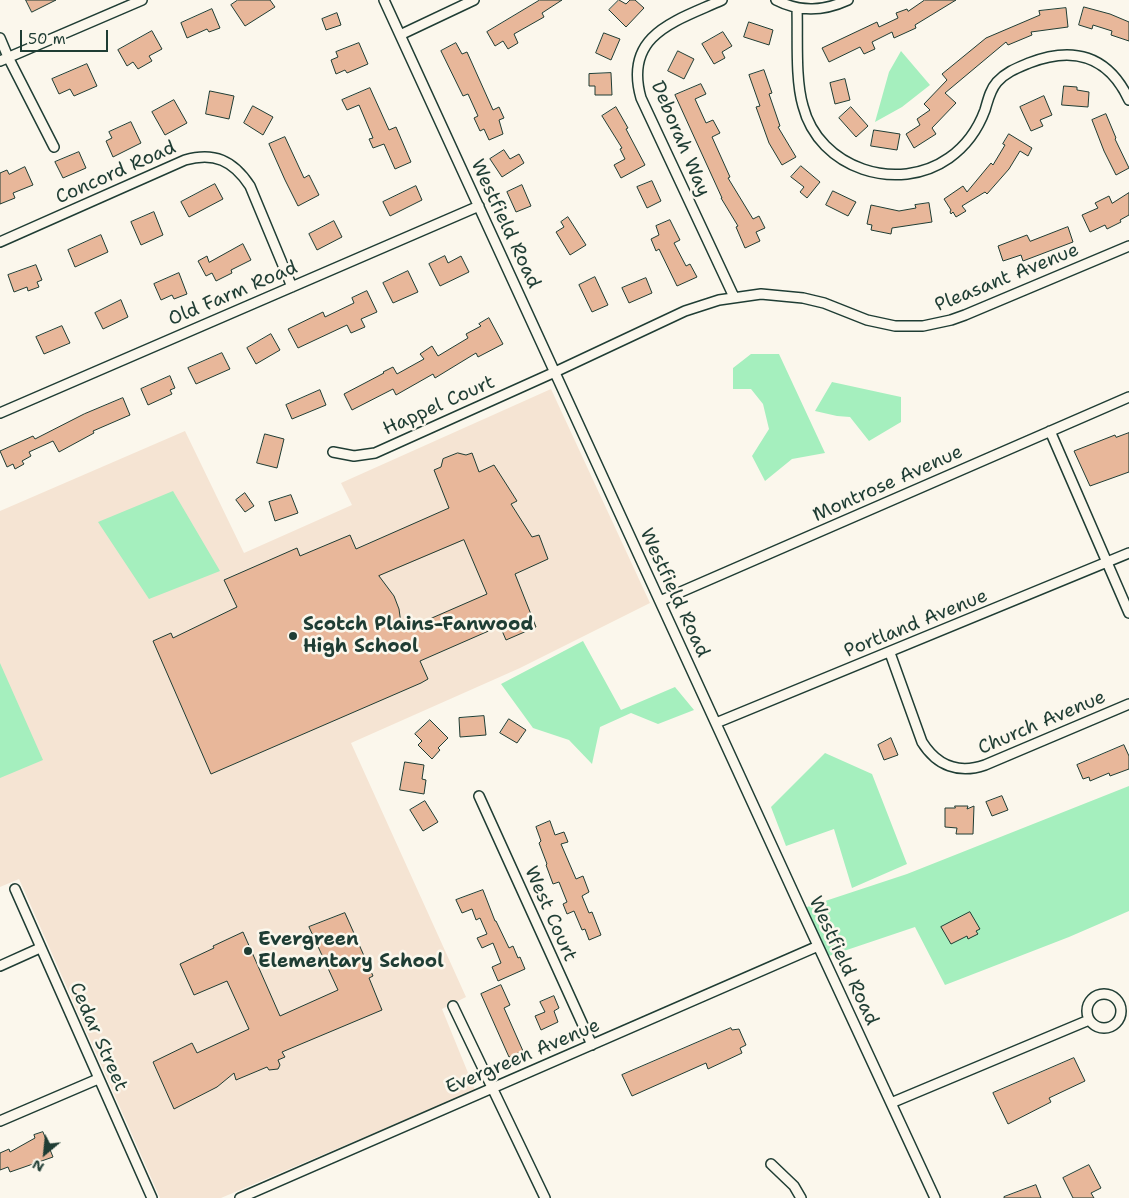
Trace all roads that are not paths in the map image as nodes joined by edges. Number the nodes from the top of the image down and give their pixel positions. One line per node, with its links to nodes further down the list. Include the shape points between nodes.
1 (142, 0): 10 (street)
2 (384, 0): 8 (street, Westfield Road)
3 (474, 0): 8 (street)
4 (722, 0): 17 (street, Deborah Way, via 658,31 643,50 637,74 641,98)
5 (776, 0): 7 (street)
6 (848, 0): 7 (street, via 829,8)
7 (797, 8): 11 (street, via 800,94 806,117 829,150 845,162 873,173 912,173 949,158 976,128 996,83 1012,70 1043,58 1063,54 1090,59 1114,75)
8 (400, 35): 13 (street, Westfield Road)
9 (0, 38): 10 (street)
10 (4, 59): 12 (street)
11 (1129, 100)
12 (54, 147)
13 (479, 206): 16 (street, Old Farm Road); 18 (street, Westfield Road)
14 (0, 242): 16 (street, Concord Road, via 185,160 216,158 243,174)
15 (1129, 246): 17 (street, Pleasant Avenue, via 964,316 923,326 880,324 804,298 761,294)
16 (292, 287): 20 (street, Old Farm Road)
17 (734, 297): 18 (street, Pleasant Avenue, via 685,311)
18 (555, 372): 22 (street, Happel Court, via 375,453 354,456); 25 (street, Westfield Road)
19 (1129, 397): 21 (street, Montrose Avenue)
20 (0, 413)
21 (1050, 431): 24 (street); 25 (street, Montrose Avenue)
22 (333, 452)
23 (1129, 553): 24 (street, Portland Avenue)
24 (1107, 562): 26 (street); 27 (street, Portland Avenue)
25 (660, 601): 29 (street, Westfield Road)
26 (1129, 613)
27 (890, 653): 28 (street, Church Avenue, via 922,742 938,761 956,768 985,765); 29 (street, Portland Avenue)
28 (1129, 704)
29 (716, 723): 32 (street, Westfield Road)
30 (479, 796): 37 (street, West Court)
31 (15, 889): 33 (street, Cedar Street)
32 (818, 946): 37 (street, Evergreen Avenue); 40 (street, Westfield Road)
33 (40, 948): 34 (street); 38 (street, Cedar Street)
34 (0, 966)
35 (453, 1006): 39 (street)
36 (1089, 1020): 36 (street, via 1098,1028 1110,1028 1119,1020 1120,1003 1106,993 1096,996 1088,1004); 40 (street)
37 (592, 1045): 39 (street, Evergreen Avenue)
38 (98, 1079): 41 (street); 43 (street, Cedar Street)
39 (492, 1089): 44 (street, Evergreen Avenue); 45 (street)
40 (891, 1103): 47 (street, Westfield Road)
41 (0, 1121)
42 (771, 1164): 46 (street, via 794,1186)
43 (152, 1198)
44 (240, 1198)
45 (545, 1198)
46 (801, 1198)
47 (935, 1198)

